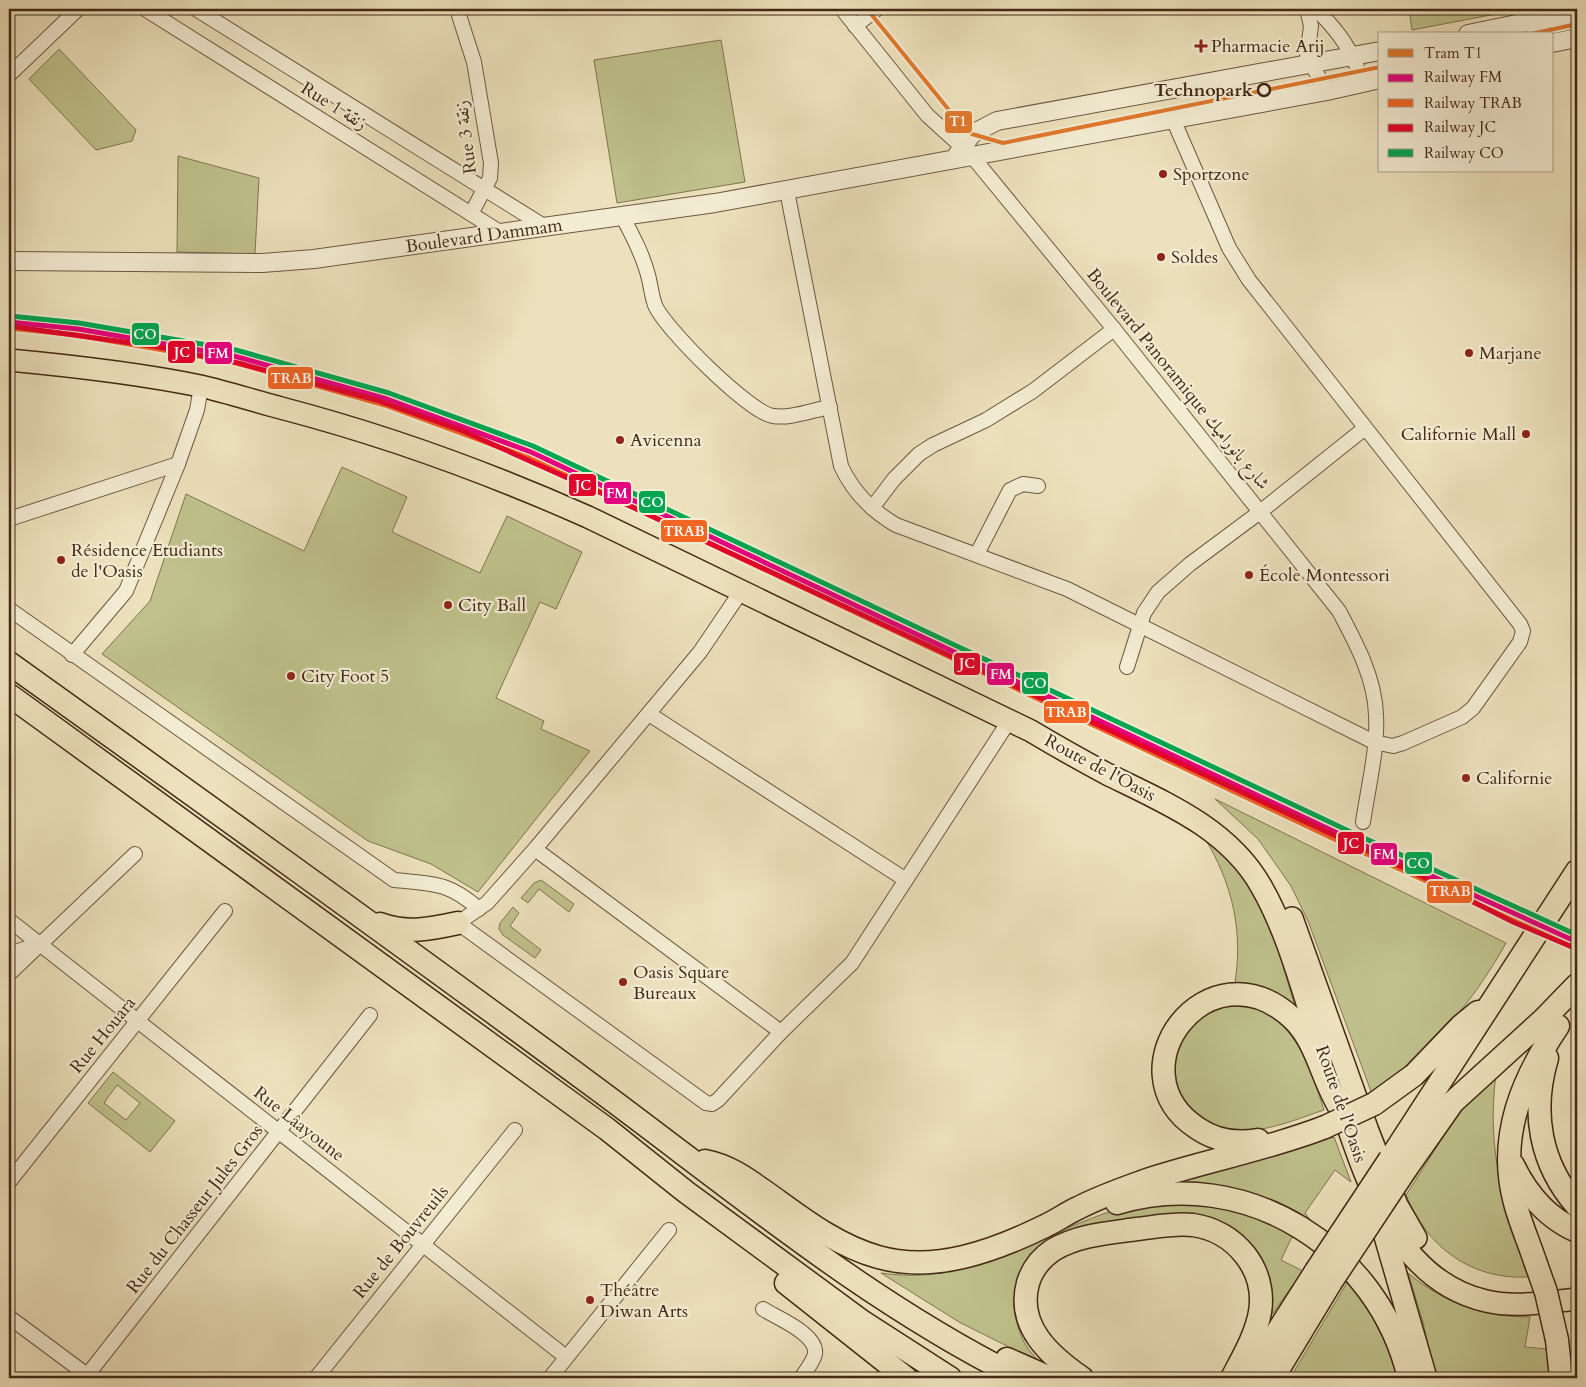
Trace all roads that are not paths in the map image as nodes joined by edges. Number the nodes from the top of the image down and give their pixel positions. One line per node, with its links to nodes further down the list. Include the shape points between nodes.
1 (78, 9): 19 (street)
2 (145, 9): 27 (street, Rue 1 زنقة)
3 (196, 9): 25 (street, Rue 1 زنقة)
4 (457, 9): 25 (street, Rue 3 زنقة, via 474,62 489,143 492,163)
5 (842, 9): 10 (street, Boulevard Panoramique شارع بانوراميك)
6 (877, 9): 10 (street)
7 (1308, 9): 15 (street, via 1311,26)
8 (1316, 9): 12 (street)
9 (1577, 12): 11 (street)
10 (855, 26): 24 (street, Boulevard Panoramique شارع بانوراميك)
11 (1478, 32)
12 (1340, 34): 15 (street, via 1322,33); 17 (street)
13 (1577, 38): 14 (street)
14 (1554, 43)
15 (1307, 44): 18 (street)
16 (1378, 51): 17 (street)
17 (1354, 56): 18 (street); 21 (street)
18 (1309, 64): 22 (street); 24 (street, via 997,121 972,134)
19 (9, 75)
20 (1378, 79): 21 (street, Boulevard Dammam)
21 (1362, 83): 22 (street, Boulevard Dammam)
22 (1328, 91): 23 (street, Boulevard Dammam)
23 (1174, 119): 24 (street, Boulevard Dammam); 36 (street, via 1218,224 1241,268)
24 (963, 154): 26 (street, Boulevard Dammam); 32 (street, Boulevard Panoramique شارع بانوراميك)
25 (485, 189): 27 (street); 29 (street, Rue 3 زنقة)
26 (787, 191): 28 (street, Boulevard Dammam); 35 (street)
27 (470, 214): 30 (street, Rue 1 زنقة)
28 (622, 216): 29 (street, Boulevard Dammam); 35 (street, via 641,254 660,315 679,338 739,395 774,417)
29 (547, 228): 30 (street, Boulevard Dammam)
30 (503, 234): 31 (street, Boulevard Dammam, via 262,263)
31 (9, 261)
32 (1114, 329): 39 (street, via 1033,392 919,454); 40 (street, Boulevard Panoramique شارع بانوراميك)
33 (9, 360): 34 (main road, via 83,367)
34 (201, 386): 37 (street, via 197,410); 43 (main road, via 356,428 433,453 524,488)
35 (830, 407): 39 (street, via 841,466 852,486)
36 (1365, 428): 40 (street); 53 (street, via 1523,631 1520,642 1478,701 1462,717 1393,746)
37 (178, 464): 41 (street); 46 (street, via 126,590)
38 (1038, 486): 42 (street, via 1019,484 1010,490)
39 (872, 508): 42 (street, via 896,525)
40 (1260, 512): 45 (street, via 1170,580 1148,604); 53 (street, Boulevard Panoramique شارع بانوراميك, via 1324,590 1350,631 1374,692)
41 (9, 519)
42 (977, 554): 45 (street, via 1044,579)
43 (742, 590): 50 (street, via 700,652); 51 (main road)
44 (9, 609): 46 (street)
45 (1140, 624): 48 (street); 53 (street)
46 (72, 656): 59 (street, via 394,880 446,886)
47 (9, 663): 61 (highway)
48 (1127, 667)
49 (9, 696): 68 (highway)
50 (649, 714): 55 (street); 58 (street)
51 (1009, 721): 52 (main road); 58 (street)
52 (1031, 731): 76 (main road, Route de l'Oasis, via 1072,756 1187,815 1218,835 1247,865 1273,910); 91 (main road, Route de l'Oasis, via 1074,746 1198,806 1229,827 1255,853 1277,885 1291,915 1397,1205 1406,1224 1428,1253 1458,1276 1494,1288 1539,1291)
53 (1374, 742): 54 (street, Boulevard Panoramique شارع بانوراميك)
54 (1363, 822)
55 (535, 849): 59 (street); 75 (street)
56 (135, 854): 64 (street)
57 (1577, 871): 71 (highway)
58 (906, 880): 75 (street, via 852,962)
59 (479, 909): 63 (street)
60 (225, 911): 73 (street, Rue Houara)
61 (367, 919): 63 (highway, via 396,930 429,929); 66 (highway)
62 (9, 920): 64 (street, Rue Lâayoune)
63 (458, 923): 66 (highway, via 429,946); 75 (street, via 706,1104 718,1100)
64 (39, 944): 65 (street); 67 (street); 73 (street, Rue Lâayoune)
65 (9, 954)
66 (429, 964): 81 (highway)
67 (9, 974)
68 (408, 982): 95 (highway, via 429,1005 497,1061 668,1189); 103 (highway, via 863,1322)
69 (1577, 985): 82 (highway, via 1453,1102)
70 (1577, 992): 74 (highway)
71 (1495, 1000): 79 (highway, bridge, via 1461,1026 1414,1074 1374,1104); 82 (highway)
72 (370, 1015): 78 (street, Rue du Chasseur Jules Gros)
73 (138, 1022): 78 (street, Rue Lâayoune); 83 (street, Rue Houara)
74 (1558, 1026): 80 (highway, via 1519,1097); 85 (highway, via 1539,1092 1538,1120 1548,1161 1561,1186)
75 (781, 1032)
76 (1342, 1111): 79 (highway, via 1301,1028 1271,1003 1252,996 1224,995 1205,1001 1188,1012 1171,1036 1164,1065 1169,1094 1186,1119 1210,1136 1230,1142); 84 (main road, Route de l'Oasis)
77 (515, 1130): 89 (street, Rue de Bouvreuils)
78 (279, 1132): 89 (street, Rue Lâayoune); 97 (street, Rue du Chasseur Jules Gros)
79 (1304, 1136): 86 (highway, via 1137,1184 1080,1207)
80 (1508, 1151): 88 (highway, via 1519,1177 1535,1200 1561,1223); 112 (highway, bridge, via 1514,1200 1548,1300)
81 (694, 1160): 86 (highway, via 732,1170 829,1236 860,1251 892,1260 925,1262 958,1258); 104 (highway, via 870,1291 950,1341); 105 (highway, via 736,1184 917,1309 989,1350)
82 (1398, 1164): 90 (highway, bridge)
83 (9, 1182)
84 (1372, 1192): 92 (main road, Route de l'Oasis, via 1409,1254 1449,1287 1486,1302 1504,1304); 111 (main road)
85 (1577, 1206)
86 (1046, 1226): 110 (highway, via 1121,1202 1157,1196 1212,1197 1266,1210 1316,1237 1358,1275 1391,1324)
87 (669, 1230): 96 (street)
88 (1577, 1231)
89 (423, 1245): 96 (street, Rue Lâayoune); 98 (street, Rue de Bouvreuils)
90 (1323, 1277): 108 (highway); 109 (highway)
91 (1577, 1286)
92 (1577, 1299)
93 (763, 1309): 100 (street, via 808,1335 814,1344 813,1359)
94 (9, 1316): 97 (street)
95 (841, 1328): 101 (highway); 102 (highway)
96 (566, 1357): 99 (street)
97 (88, 1377)
98 (316, 1378)
99 (550, 1378)
100 (801, 1378)
101 (888, 1378)
102 (906, 1378)
103 (950, 1378)
104 (1020, 1378)
105 (1050, 1378)
106 (1082, 1378): 107 (highway, via 1046,1350 1031,1326 1025,1299 1033,1271 1045,1256 1068,1242 1097,1234 1171,1224 1207,1228 1221,1234 1234,1243 1253,1267 1258,1281 1260,1312 1250,1343)
107 (1232, 1378)
108 (1248, 1378)
109 (1273, 1378)
110 (1409, 1378)
111 (1426, 1378)
112 (1561, 1378)

